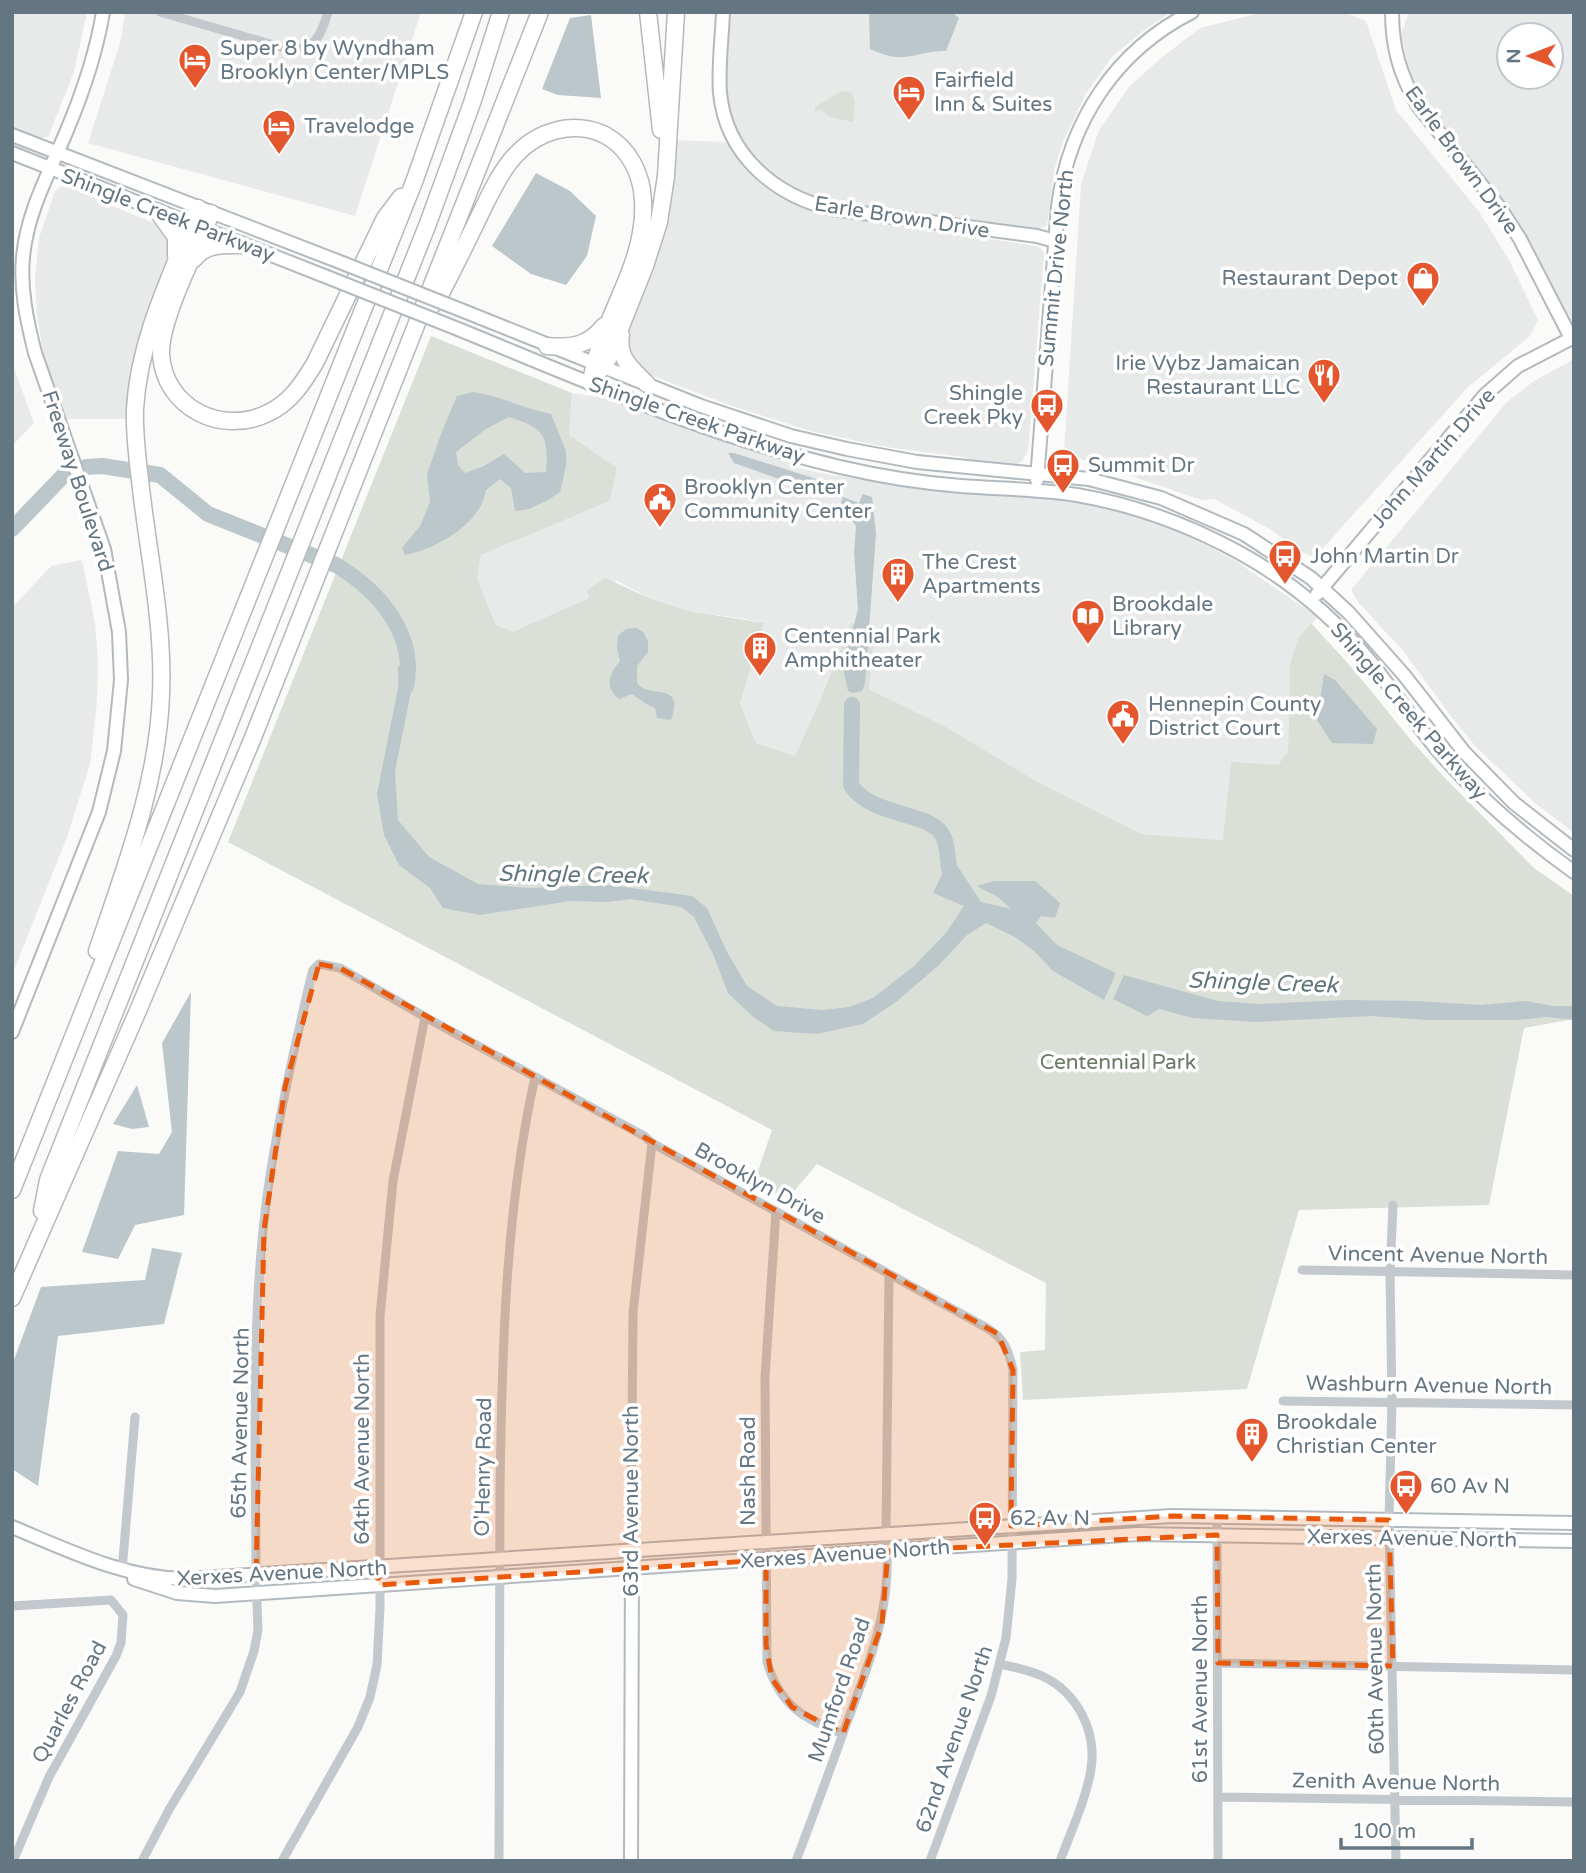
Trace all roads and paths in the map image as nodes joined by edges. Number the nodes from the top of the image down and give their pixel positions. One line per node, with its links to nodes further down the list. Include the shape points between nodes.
1 (103, 12): 13 (street, Freeway Boulevard, via 86,79)
2 (160, 12): 3 (street, via 295,49 320,36)
3 (328, 12)
4 (474, 12): 16 (highway)
5 (501, 12): 47 (highway, via 439,193 48,1180)
6 (540, 12): 26 (highway)
7 (648, 12): 17 (highway, via 661,130)
8 (676, 12): 17 (highway)
9 (723, 12): 21 (street, Earle Brown Drive, via 720,96 728,125 756,170 786,193 832,209)
10 (1192, 12): 21 (street, Summit Drive North, via 1138,48 1114,72 1083,118 1064,172)
11 (1392, 12): 27 (street, Earle Brown Drive, via 1403,80 1418,106 1507,219)
12 (12, 135): 13 (street, Shingle Creek Parkway)
13 (57, 152): 15 (street, Freeway Boulevard); 18 (street, Shingle Creek Parkway)
14 (12, 153): 15 (street, Shingle Creek Parkway)
15 (50, 169): 19 (street, Shingle Creek Parkway); 40 (street, Freeway Boulevard, via 26,236 22,282 28,326 104,550 121,680 115,742 99,812)
16 (414, 181): 23 (highway, via 385,218 306,378 284,403 259,417 230,421 203,416 187,406 170,385 162,341); 42 (highway)
17 (662, 206): 25 (highway)
18 (204, 210): 20 (highway); 28 (street, Shingle Creek Parkway, bridge)
19 (158, 212): 20 (street, Shingle Creek Parkway); 23 (highway, via 176,237)
20 (198, 227): 22 (street, Shingle Creek Parkway); 23 (highway)
21 (1055, 241): 32 (street, Summit Drive North)
22 (243, 245): 23 (highway, via 205,249); 30 (street, Shingle Creek Parkway, bridge)
23 (181, 267): 42 (highway, via 155,316 136,395 135,448 161,650 156,748 127,863)
24 (620, 296): 26 (highway, via 641,225 638,174 629,157 610,139 593,131 564,129 526,143 507,165 439,297); 28 (highway, via 607,323 591,340 570,348); 29 (highway)
25 (628, 312): 29 (highway); 31 (highway, via 621,353)
26 (418, 320): 47 (highway, via 202,859)
27 (1572, 338): 34 (street, John Martin Drive, via 1518,366 1485,395)
28 (547, 346): 29 (street, Shingle Creek Parkway)
29 (598, 365): 30 (highway); 31 (street, Shingle Creek Parkway)
30 (591, 383): 33 (street, Shingle Creek Parkway, via 743,440 816,461 933,483)
31 (647, 384): 32 (street, Shingle Creek Parkway, via 748,423 847,449 960,468)
32 (1037, 472): 33 (street, Summit Drive North); 34 (street, Shingle Creek Parkway, via 1112,484 1177,504 1244,534)
33 (1037, 491): 35 (street, Shingle Creek Parkway, via 1114,503 1170,520 1243,554)
34 (1322, 589): 35 (street, John Martin Drive); 36 (street, Shingle Creek Parkway, via 1378,643 1480,769 1514,803)
35 (1310, 601): 37 (street, Shingle Creek Parkway, via 1366,656 1466,781)
36 (1574, 850)
37 (1574, 872)
38 (319, 964): 39 (street, Brooklyn Drive, via 340,968); 75 (street, 65th Avenue North, via 313,970 285,1087 268,1190 257,1354)
39 (425, 1017): 41 (street, Brooklyn Drive); 72 (street, 64th Avenue North, via 393,1181 385,1249 380,1316)
40 (12, 1032)
41 (535, 1077): 43 (street, Brooklyn Drive); 70 (street, O'Henry Road, via 509,1246 501,1381)
42 (42, 1112): 44 (highway)
43 (652, 1143): 46 (street, Brooklyn Drive); 68 (street, 63rd Avenue North, via 633,1313)
44 (12, 1190)
45 (1393, 1205): 49 (street, 60th Avenue North)
46 (776, 1211): 50 (street, Brooklyn Drive); 66 (street, Nash Road, via 766,1340)
47 (36, 1240): 52 (highway)
48 (1302, 1270): 49 (street, Vincent Avenue North)
49 (1390, 1273): 51 (street, Vincent Avenue North); 54 (street, 60th Avenue North)
50 (889, 1274): 60 (street, Brooklyn Drive, via 998,1335 1006,1345 1013,1370); 62 (street, Mumford Road)
51 (1574, 1275)
52 (12, 1298)
53 (1283, 1401): 54 (street, Washburn Avenue North)
54 (1392, 1402): 55 (street, Washburn Avenue North); 58 (street, 60th Avenue North)
55 (1574, 1405)
56 (135, 1417): 74 (street)
57 (1217, 1516): 58 (street, Xerxes Avenue North); 60 (street, Xerxes Avenue North); 63 (street, 61st Avenue North)
58 (1389, 1520): 59 (street, Xerxes Avenue North); 64 (street, 60th Avenue North)
59 (1574, 1523)
60 (1011, 1526): 62 (street, Xerxes Avenue North); 67 (street, Brooklyn Drive)
61 (12, 1527): 74 (street, Xerxes Avenue North)
62 (887, 1534): 66 (street, Xerxes Avenue North); 69 (street, Mumford Road)
63 (1217, 1535): 64 (street, Xerxes Avenue North); 67 (street, Xerxes Avenue North, via 1137,1534); 80 (street, 61st Avenue North)
64 (1390, 1538): 65 (street, Xerxes Avenue North); 82 (street, 60th Avenue North)
65 (1574, 1541)
66 (765, 1542): 68 (street, Xerxes Avenue North); 71 (street, Nash Road)
67 (1012, 1543): 69 (street, Xerxes Avenue North); 81 (street, 62nd Avenue North, via 1010,1609)
68 (631, 1551): 70 (street, Xerxes Avenue North); 73 (street, 63rd Avenue North)
69 (888, 1551): 71 (street, Xerxes Avenue North); 84 (street, Mumford Road, via 882,1625)
70 (500, 1560): 72 (street, Xerxes Avenue North); 76 (street, O'Henry Road)
71 (766, 1560): 73 (street, Xerxes Avenue North); 84 (street, Nash Road, via 766,1645 772,1679 806,1718)
72 (378, 1568): 75 (street, Xerxes Avenue North); 77 (street, 64th Avenue North)
73 (632, 1568): 76 (street, Xerxes Avenue North); 92 (street, 63rd Avenue North)
74 (122, 1572): 75 (street, Xerxes Avenue North, via 172,1579); 78 (street, Xerxes Avenue North, via 177,1593)
75 (256, 1576): 78 (street, 65th Avenue North)
76 (499, 1577): 77 (street, Xerxes Avenue North); 91 (street, O'Henry Road)
77 (378, 1585): 78 (street, Xerxes Avenue North); 90 (street, 64th Avenue North, via 379,1642 369,1697 344,1753)
78 (256, 1593): 89 (street, 65th Avenue North, via 254,1651 240,1692)
79 (12, 1606): 88 (street, Quarles Road, via 111,1600 123,1615 116,1656 49,1777)
80 (1218, 1663): 82 (street); 85 (street, 61st Avenue North)
81 (1000, 1664): 94 (street, 62nd Avenue North); 95 (street, via 1058,1685 1072,1698 1089,1730 1093,1749 1088,1785)
82 (1393, 1666): 83 (street); 86 (street, 60th Avenue North)
83 (1574, 1670)
84 (843, 1734): 93 (street, Mumford Road)
85 (1218, 1797): 86 (street, Zenith Avenue North); 96 (street, 61st Avenue North)
86 (1395, 1800): 87 (street, Zenith Avenue North); 97 (street, 60th Avenue North)
87 (1574, 1802)
88 (13, 1861)
89 (142, 1861)
90 (282, 1861)
91 (499, 1861)
92 (631, 1861)
93 (796, 1861)
94 (930, 1861)
95 (1060, 1861)
96 (1218, 1861)
97 (1396, 1861)

